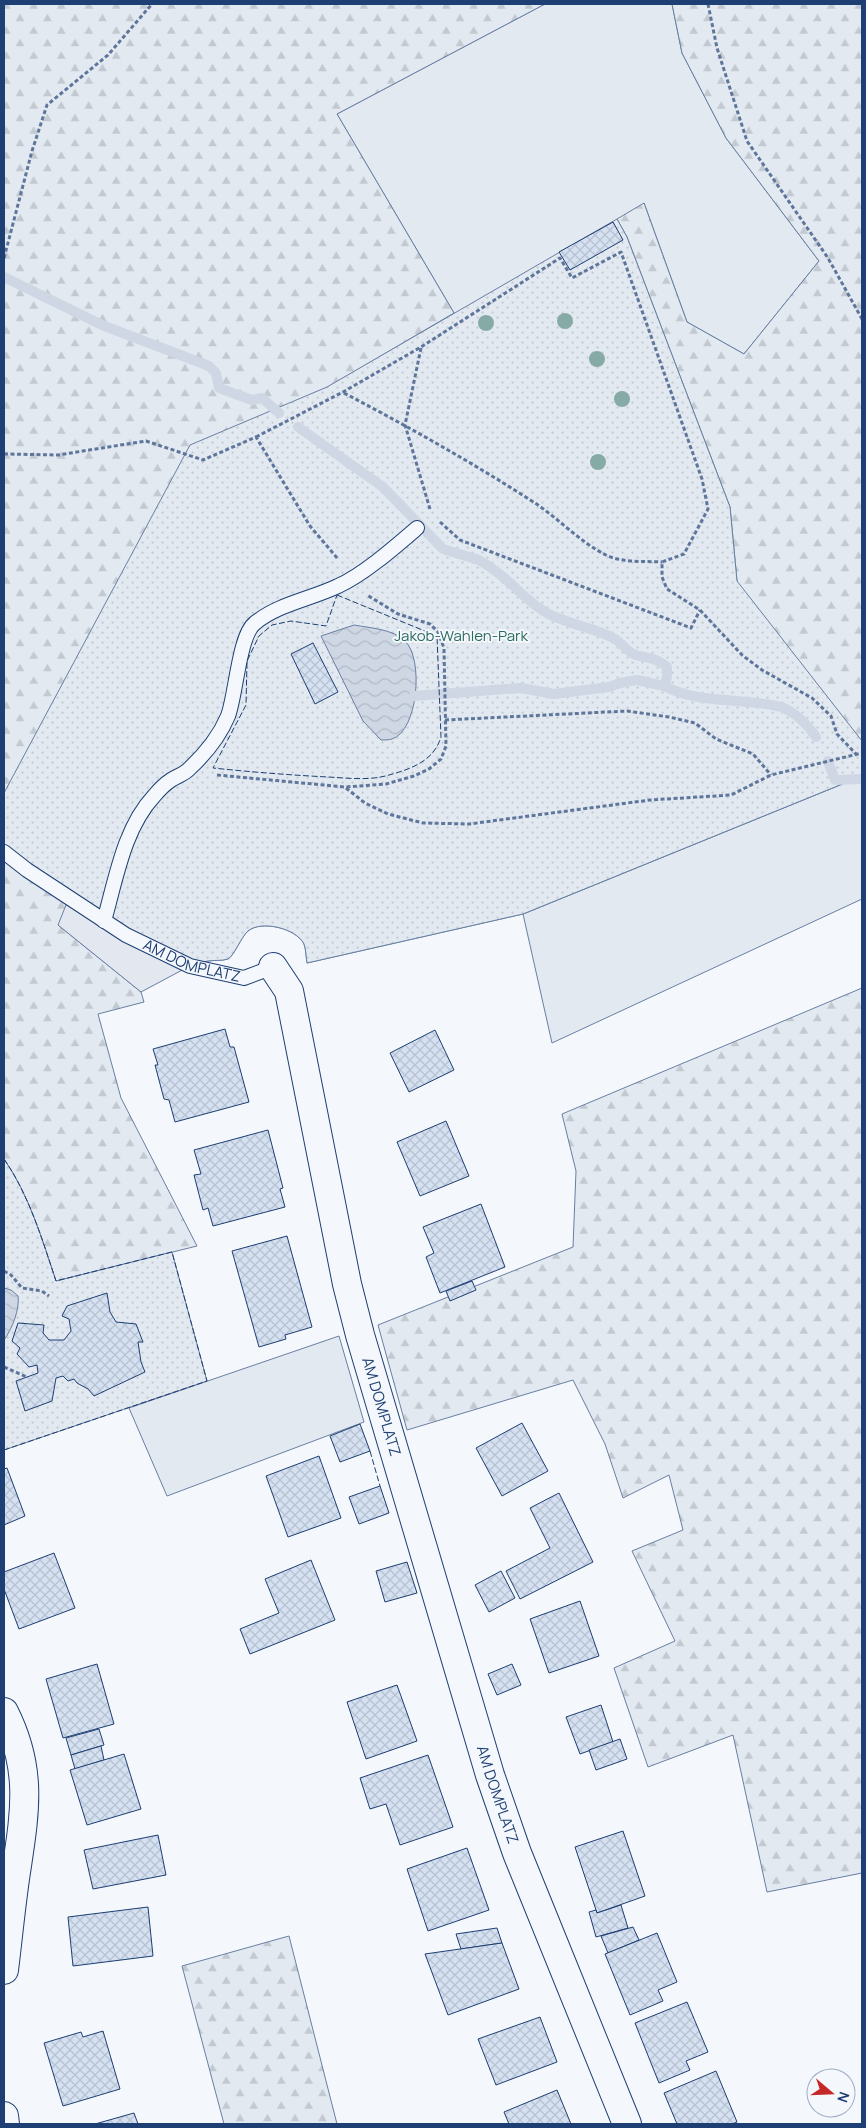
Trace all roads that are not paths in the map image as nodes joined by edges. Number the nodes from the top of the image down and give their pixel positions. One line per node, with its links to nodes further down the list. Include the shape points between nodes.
1 (417, 528): 3 (lane, via 340,585 252,624 220,732 190,770 170,781 153,797 137,822 125,848)
2 (4, 852): 3 (lane, AM DOMPLATZ)
3 (104, 921): 4 (lane, AM DOMPLATZ, via 126,936 190,966 244,978)
4 (273, 968): 9 (street, AM DOMPLATZ, via 289,991 360,1335 490,1775 517,1853)
5 (4, 1712): 6 (street, via 18,1747 24,1775 25,1809)
6 (4, 1970)
7 (4, 2116): 8 (street)
8 (6, 2124)
9 (627, 2124)

